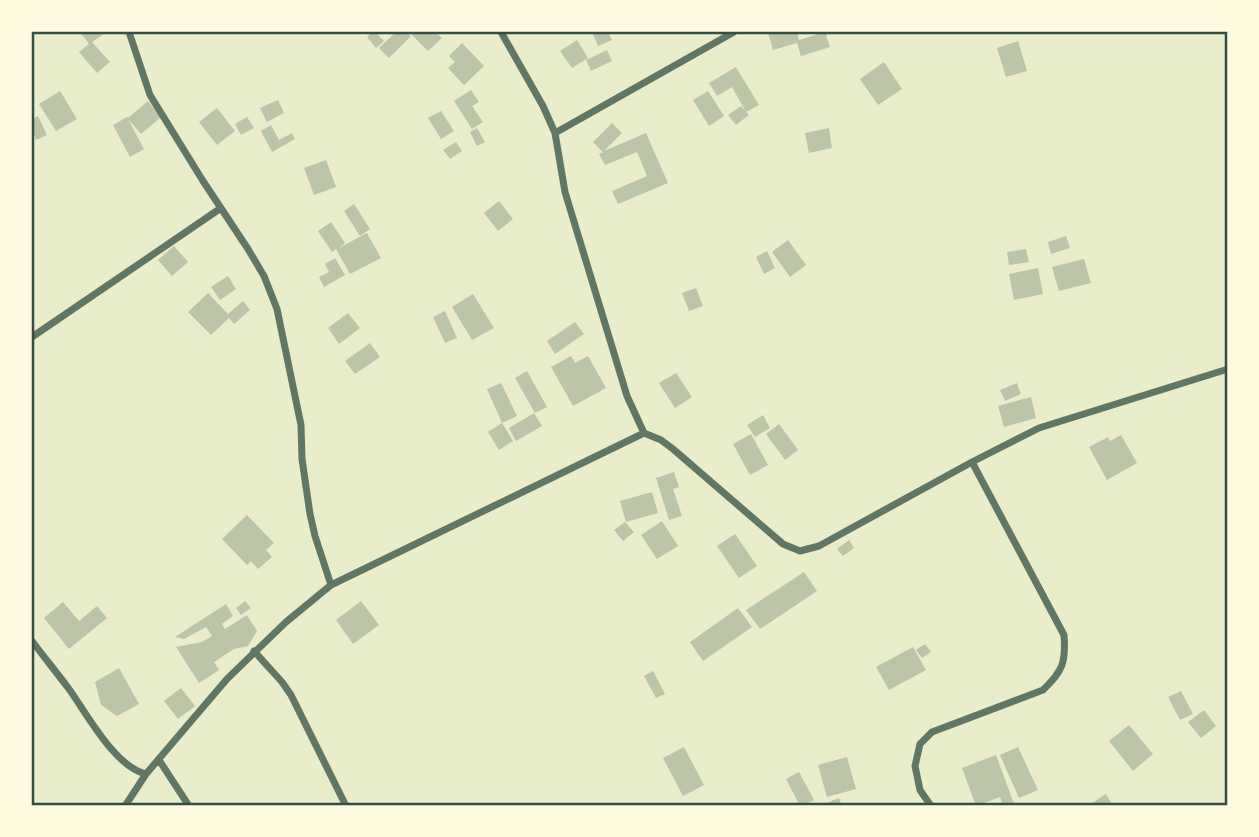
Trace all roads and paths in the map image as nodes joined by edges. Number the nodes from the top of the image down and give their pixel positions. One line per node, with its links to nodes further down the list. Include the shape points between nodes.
1 (129, 32): 5 (street, via 150,95)
2 (501, 32): 4 (street)
3 (734, 32): 4 (street)
4 (555, 133): 8 (street, via 565,192 627,396)
5 (221, 208): 6 (street); 10 (street, via 264,276 276,309 300,425 315,536)
6 (32, 337)
7 (1227, 369): 9 (street, via 1039,428)
8 (643, 433): 9 (street, via 673,449 783,544 800,551); 10 (street)
9 (972, 462): 18 (street, via 1064,635 1065,657 1056,678 1043,690 932,732 920,744 915,766 919,790)
10 (331, 584): 12 (street)
11 (32, 641): 14 (street, via 108,747)
12 (254, 651): 13 (street); 17 (street, via 291,695)
13 (159, 760): 14 (street); 16 (street)
14 (146, 774): 15 (street)
15 (125, 806)
16 (189, 806)
17 (346, 806)
18 (931, 806)

